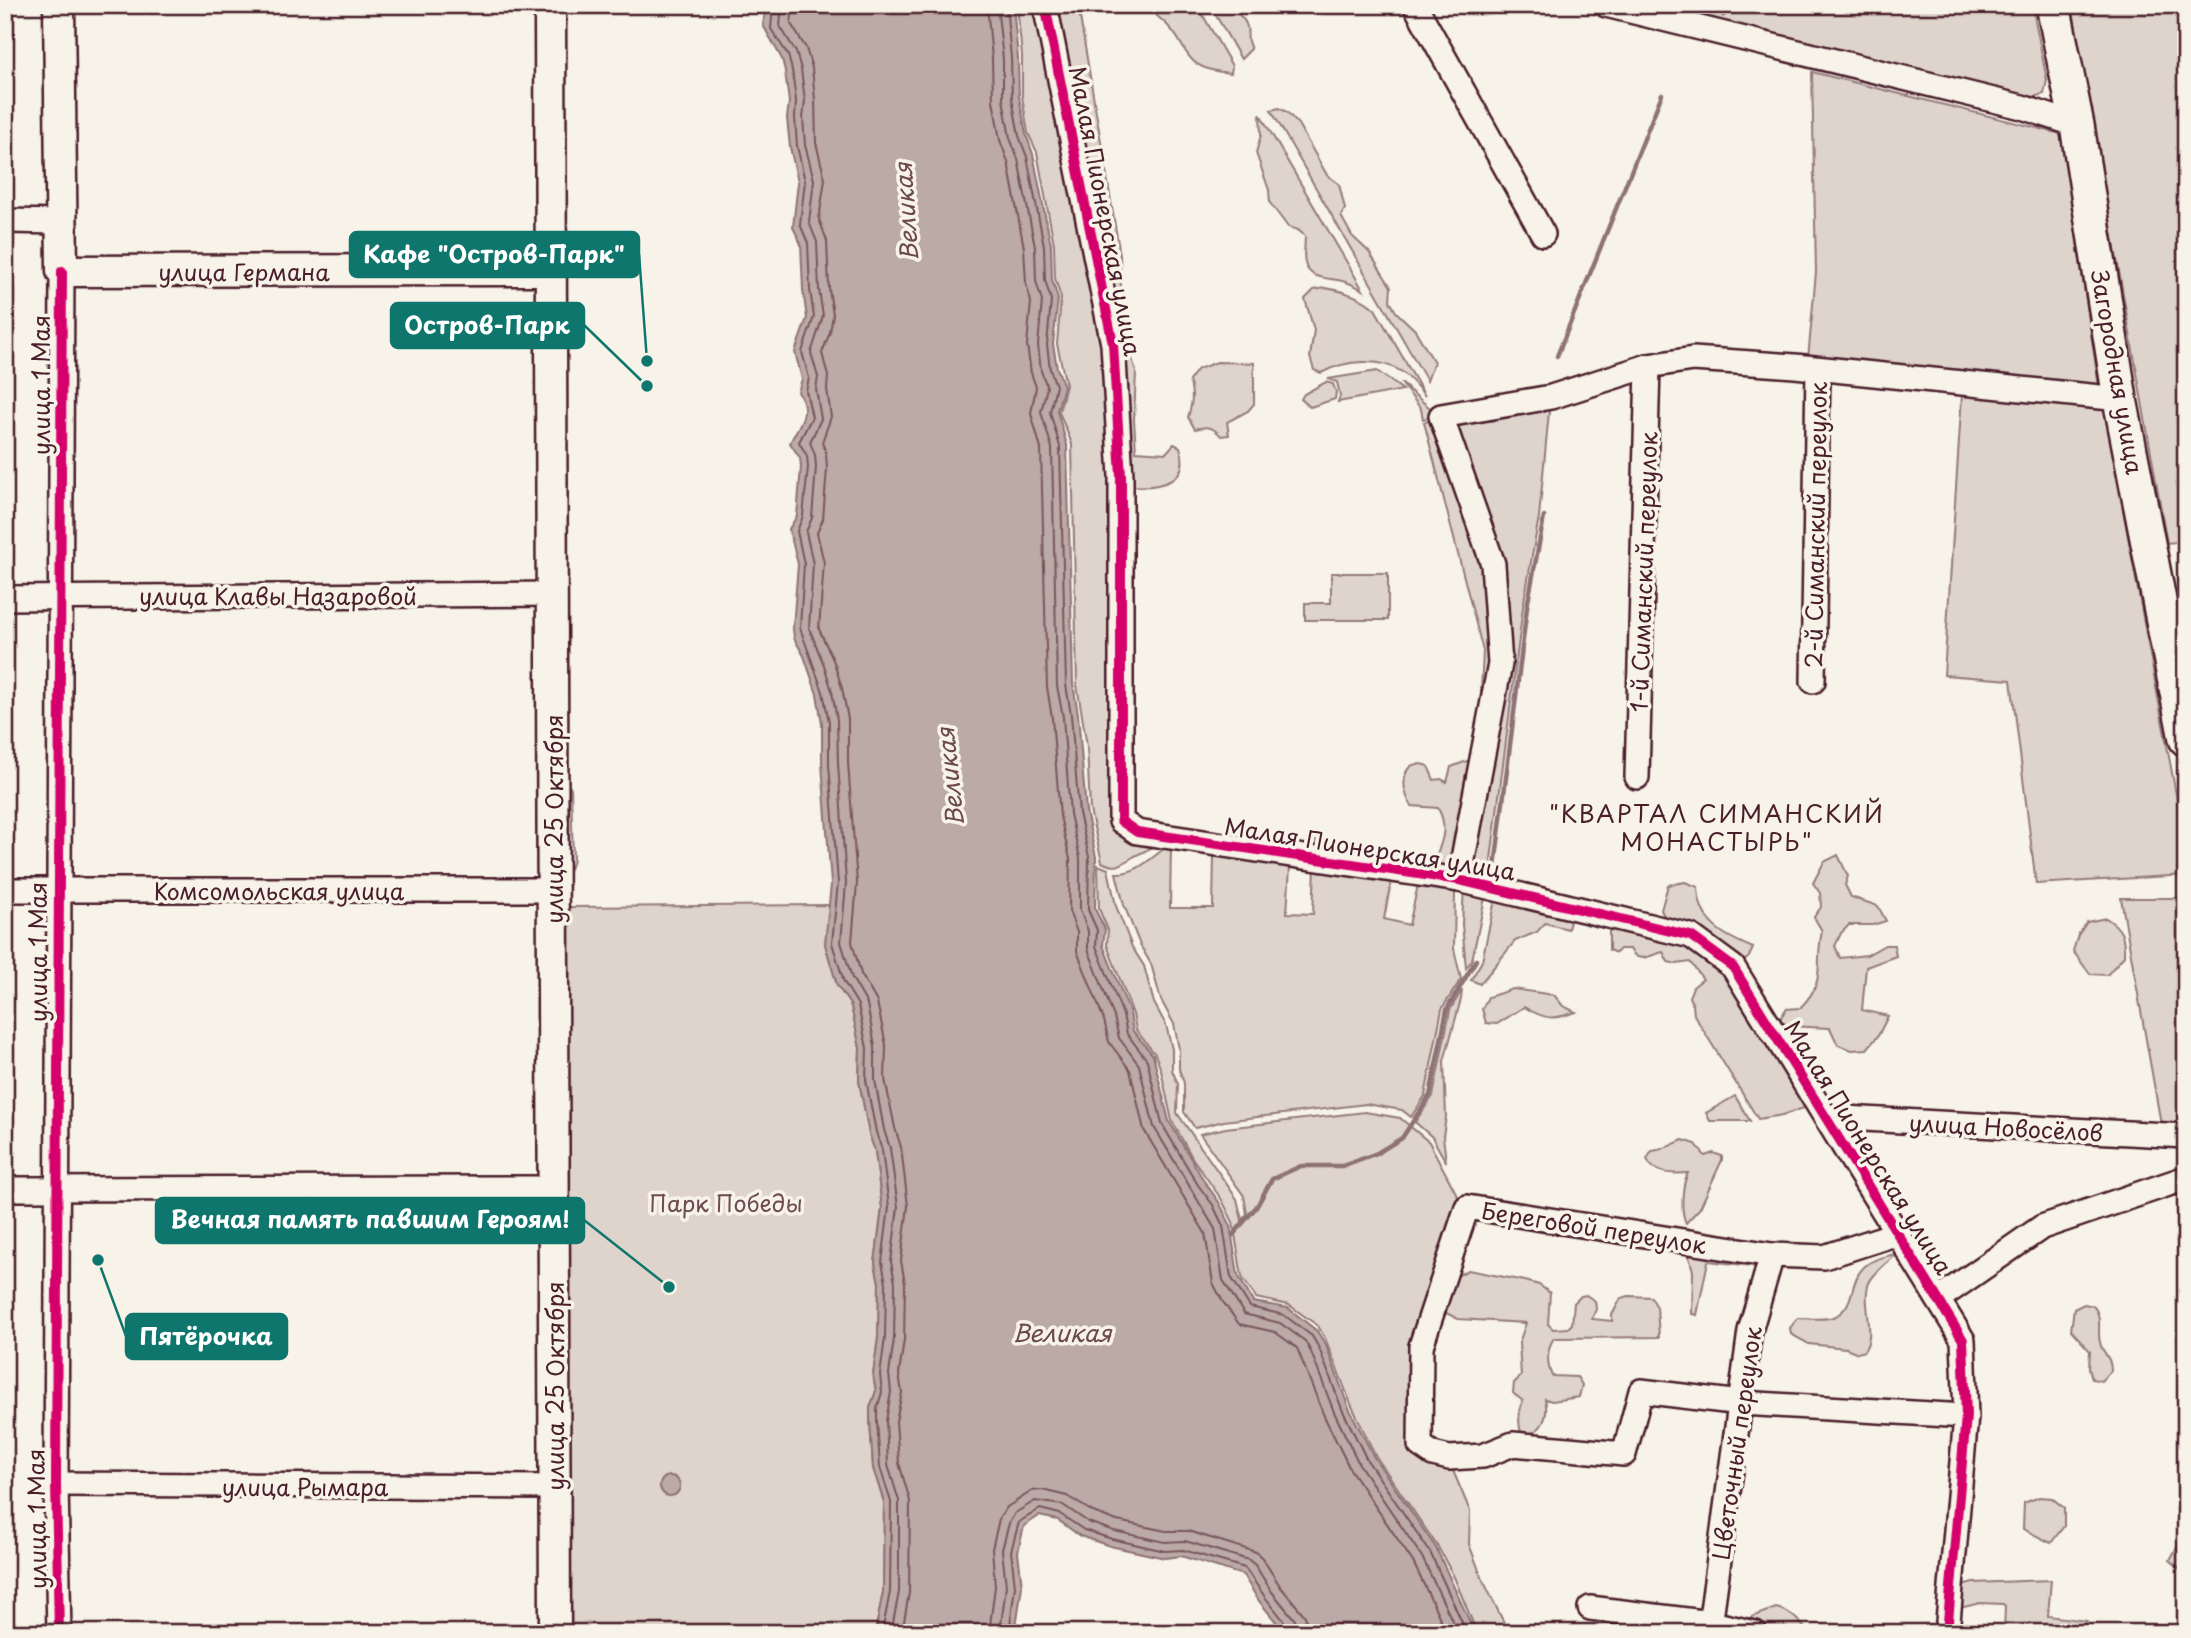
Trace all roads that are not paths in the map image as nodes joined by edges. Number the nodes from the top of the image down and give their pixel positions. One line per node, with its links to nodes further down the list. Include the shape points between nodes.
1 (59, 5): 9 (main road, улица 1 Мая)
2 (550, 5): 11 (main road, улица 25 Октября)
3 (1045, 5): 22 (street, Малая Пионерская улица, via 1113,344 1121,476 1121,821 1137,832)
4 (1415, 5): 10 (street)
5 (1606, 5): 7 (street, via 2022,107)
6 (2053, 5): 7 (highway, Загородная улица)
7 (2077, 125): 15 (highway, Загородная улица)
8 (5, 221): 9 (street)
9 (61, 222): 12 (main road, улица 1 Мая)
10 (1542, 234)
11 (552, 270): 12 (main road, улица Германа); 16 (main road, улица 25 Октября)
12 (62, 271): 17 (street, улица 1 Мая)
13 (1648, 366): 14 (street, via 1693,359); 21 (street, 1-й Симанский переулок); 22 (street, via 1551,397 1441,416 1493,564 1500,664)
14 (1818, 369): 15 (street); 19 (street, 2-й Симанский переулок)
15 (2120, 399): 20 (highway, Загородная улица)
16 (552, 594): 17 (street, улица Клавы Назаровой); 25 (main road, улица 25 Октября)
17 (60, 596): 18 (street, улица Клавы Назаровой); 23 (street, улица 1 Мая)
18 (5, 598)
19 (1813, 681)
20 (2186, 738)
21 (1637, 778)
22 (1460, 880): 26 (street, Малая Пионерская улица, via 1691,936 1733,967)
23 (58, 889): 24 (street, Комсомольская улица); 25 (street, Комсомольская улица); 29 (street, улица 1 Мая)
24 (5, 890)
25 (554, 890): 30 (main road, улица 25 Октября)
26 (1826, 1117): 27 (street, улица Новосёлов); 32 (street, Малая Пионерская улица)
27 (2186, 1136)
28 (2186, 1178): 34 (street, via 2042,1227)
29 (57, 1188): 30 (street); 31 (street); 37 (street, улица 1 Мая)
30 (553, 1188): 38 (main road, улица 25 Октября)
31 (5, 1189)
32 (1898, 1233): 33 (street, Береговой переулок, via 1824,1257); 34 (street, Малая Пионерская улица)
33 (1772, 1255): 35 (street, Цветочный переулок, via 1750,1331); 35 (street, Береговой переулок, via 1467,1207 1420,1346 1420,1445 1449,1458 1483,1457 1513,1444 1624,1454 1641,1391)
34 (1938, 1299): 36 (street, Малая Пионерская улица, via 1963,1340)
35 (1741, 1404): 36 (street); 40 (street, Цветочный переулок)
36 (1966, 1416): 44 (street, Малая Пионерская улица)
37 (56, 1485): 38 (street, улица Рымара); 41 (street, улица 1 Мая)
38 (554, 1487): 42 (main road, улица 25 Октября)
39 (1590, 1608): 40 (street)
40 (1710, 1628): 43 (street)
41 (59, 1633)
42 (555, 1633)
43 (1755, 1633)
44 (1947, 1633)

